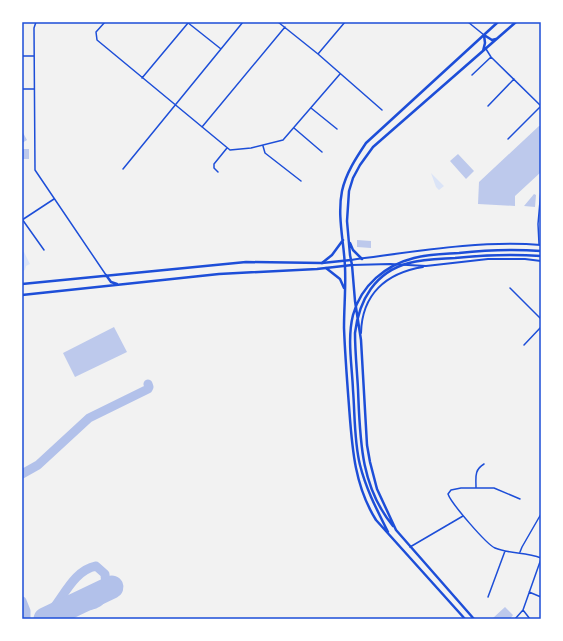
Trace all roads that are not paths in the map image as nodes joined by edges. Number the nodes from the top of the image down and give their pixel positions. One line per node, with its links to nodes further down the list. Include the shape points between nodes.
1 (35, 22): 17 (street)
2 (105, 22): 21 (street, via 96,32 97,40)
3 (243, 22): 13 (street)
4 (278, 22): 10 (street)
5 (345, 22): 15 (street)
6 (468, 22): 11 (street)
7 (498, 22): 11 (main road)
8 (516, 22): 12 (main road)
9 (188, 23): 13 (street); 21 (street)
10 (285, 27): 15 (street); 30 (street)
11 (484, 35): 12 (main road, via 492,40); 14 (main road); 44 (main road, via 366,143 353,161 342,192 340,208)
12 (498, 38): 14 (main road)
13 (221, 49): 25 (street)
14 (484, 50): 18 (street); 45 (main road, via 373,147 360,164 349,191)
15 (318, 54): 19 (street)
16 (22, 56): 17 (street)
17 (34, 56): 24 (street)
18 (491, 57): 20 (street); 22 (street)
19 (340, 74): 28 (street); 29 (street)
20 (472, 75)
21 (142, 78): 25 (street)
22 (514, 79): 26 (street); 27 (street)
23 (22, 89): 24 (street)
24 (34, 89): 41 (street, via 34,168)
25 (175, 104): 30 (street); 37 (street)
26 (488, 106)
27 (541, 106): 33 (street)
28 (311, 108): 31 (street); 32 (street)
29 (382, 110)
30 (202, 127): 35 (street)
31 (294, 128): 34 (street, via 283,140); 36 (street)
32 (337, 129)
33 (508, 139)
34 (263, 146): 35 (street, via 232,150); 39 (street, via 265,153)
35 (227, 148): 38 (street, via 214,164)
36 (322, 152)
37 (123, 169)
38 (218, 172)
39 (301, 182)
40 (541, 190): 43 (street)
41 (54, 199): 42 (street); 59 (street)
42 (22, 220): 47 (street)
43 (540, 224): 46 (street)
44 (343, 240): 51 (main road); 54 (main road)
45 (348, 241): 50 (main road); 52 (main road)
46 (540, 245): 50 (main road, via 467,247)
47 (44, 250)
48 (541, 251): 75 (main road, via 477,251 416,257 379,274 360,298 354,313 350,337 356,445 371,500)
49 (541, 256): 74 (main road, via 486,255 409,263 381,278 362,303 354,333 362,458 372,492)
50 (362, 259): 52 (main road)
51 (344, 260): 52 (main road); 54 (main road); 56 (main road)
52 (352, 260): 55 (main road)
53 (541, 261): 57 (main road, via 488,259)
54 (322, 263): 59 (main road, via 246,262)
55 (352, 265): 56 (main road); 57 (main road); 67 (main road)
56 (345, 266): 58 (main road); 63 (main road)
57 (426, 266): 67 (main road, via 399,273 379,287 365,311)
58 (326, 268): 61 (main road, via 224,274); 63 (main road, via 340,279)
59 (106, 275): 60 (main road); 61 (main road, via 111,282)
60 (22, 284)
61 (119, 285): 64 (main road)
62 (510, 288): 65 (street)
63 (344, 291): 75 (main road, via 347,384 356,470 370,510)
64 (22, 295)
65 (541, 319)
66 (541, 328): 68 (street)
67 (360, 340): 74 (main road, via 370,462 377,489)
68 (524, 344)
69 (484, 464): 70 (street, via 478,467)
70 (476, 488): 71 (street, via 498,489); 73 (street, via 454,489 448,492)
71 (520, 499)
72 (541, 514): 78 (street)
73 (463, 516): 76 (street); 77 (street, via 492,546)
74 (396, 530): 76 (main road)
75 (390, 536): 84 (main road)
76 (410, 547): 85 (main road)
77 (505, 550): 78 (street); 81 (street)
78 (520, 552): 79 (street)
79 (541, 559): 80 (street)
80 (529, 592): 82 (street); 83 (street)
81 (488, 597)
82 (541, 597)
83 (523, 610): 86 (street); 87 (street)
84 (465, 619)
85 (474, 619)
86 (514, 619)
87 (530, 619)

